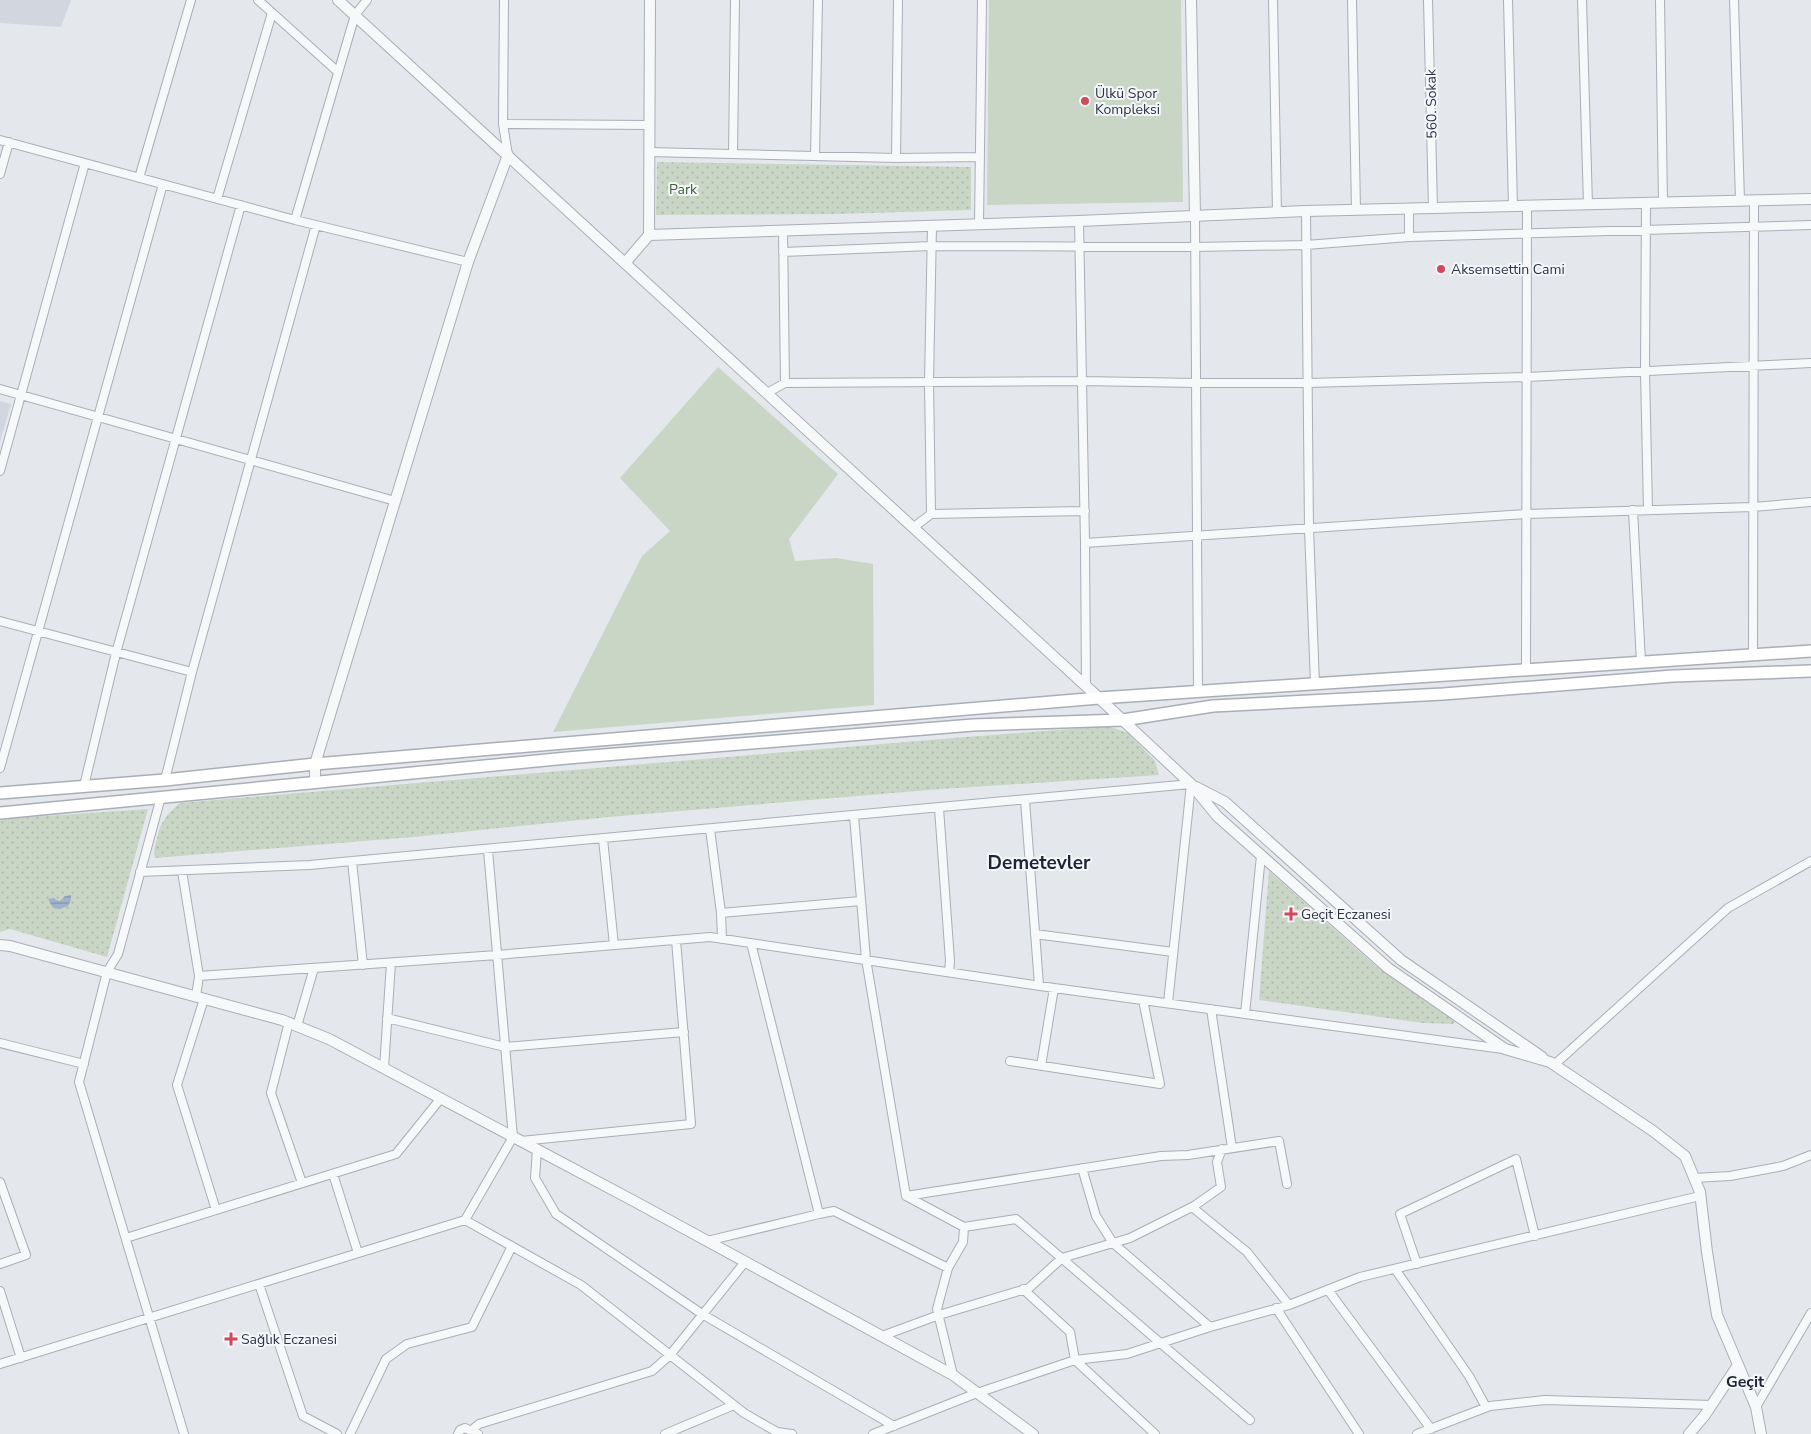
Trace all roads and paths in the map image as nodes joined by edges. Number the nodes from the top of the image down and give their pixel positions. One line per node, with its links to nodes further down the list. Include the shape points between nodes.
1 (190, 0): 34 (street)
2 (258, 0): 19 (street)
3 (338, 0): 20 (street)
4 (367, 0): 20 (street)
5 (504, 0): 22 (street)
6 (650, 0): 23 (street)
7 (735, 0): 27 (street)
8 (818, 0): 29 (street)
9 (898, 0): 30 (street)
10 (982, 0): 31 (street)
11 (1191, 0): 51 (street)
12 (1273, 0): 50 (street)
13 (1352, 0): 48 (street)
14 (1428, 0): 47 (street, 560. Sokak)
15 (1508, 0): 45 (street)
16 (1582, 0): 43 (street)
17 (1660, 0): 40 (street)
18 (1734, 0): 38 (street)
19 (272, 13): 21 (street); 37 (street)
20 (355, 15): 21 (street); 28 (street)
21 (338, 72): 52 (street)
22 (503, 124): 23 (street); 28 (street)
23 (649, 125): 26 (street)
24 (0, 140): 25 (street)
25 (9, 142): 32 (street); 33 (street)
26 (649, 152): 27 (street); 62 (street)
27 (733, 154): 29 (street)
28 (508, 155): 69 (street); 70 (street)
29 (815, 156): 30 (street)
30 (896, 158): 31 (street)
31 (980, 158): 54 (street)
32 (85, 163): 34 (street); 82 (street)
33 (0, 174)
34 (139, 178): 35 (street)
35 (163, 184): 37 (street); 83 (street)
36 (1811, 198): 39 (street)
37 (217, 199): 42 (street)
38 (1740, 201): 39 (street); 40 (street)
39 (1754, 201): 58 (street)
40 (1663, 203): 41 (street)
41 (1646, 204): 43 (street); 60 (street)
42 (241, 205): 52 (street); 84 (street)
43 (1588, 205): 44 (street)
44 (1527, 206): 45 (street); 61 (street)
45 (1513, 207): 47 (street)
46 (1410, 209): 47 (street); 48 (street); 63 (street)
47 (1433, 209)
48 (1356, 210): 49 (street)
49 (1306, 211): 50 (street); 64 (street)
50 (1278, 212): 51 (street)
51 (1195, 216): 53 (street); 67 (street)
52 (295, 220): 55 (street)
53 (1079, 221): 54 (street); 66 (street)
54 (979, 223): 56 (street)
55 (316, 225): 69 (street); 85 (street)
56 (932, 225): 59 (street); 65 (street)
57 (1811, 225): 58 (street)
58 (1754, 226): 60 (street); 72 (street)
59 (783, 230): 62 (street); 68 (street)
60 (1646, 230): 61 (street); 73 (street)
61 (1527, 232): 63 (street); 74 (street)
62 (649, 235): 70 (street)
63 (1409, 236): 64 (street)
64 (1306, 245): 67 (street); 79 (street)
65 (931, 246): 66 (street); 68 (street); 76 (street)
66 (1079, 247): 67 (street); 75 (street)
67 (1195, 247): 78 (street)
68 (783, 252): 77 (street)
69 (468, 262): 87 (street)
70 (625, 262): 81 (street)
71 (1811, 363): 72 (street)
72 (1753, 365): 73 (street); 89 (street)
73 (1645, 371): 74 (street); 91 (street)
74 (1526, 377): 79 (street); 94 (street)
75 (1082, 381): 76 (street); 78 (street); 92 (street)
76 (929, 382): 77 (street); 93 (street)
77 (785, 383): 81 (street)
78 (1197, 383): 79 (street); 97 (street)
79 (1308, 383): 96 (street)
80 (0, 389): 82 (street)
81 (767, 393): 95 (street)
82 (22, 395): 83 (street); 86 (street)
83 (98, 417): 84 (street); 100 (street)
84 (176, 439): 85 (street); 102 (street)
85 (252, 460): 87 (street); 107 (street)
86 (0, 471)
87 (395, 501): 113 (street)
88 (1811, 502): 89 (street)
89 (1753, 507): 91 (street); 103 (street)
90 (1633, 510): 91 (street); 94 (street); 104 (street)
91 (1648, 510)
92 (1084, 511): 93 (street); 98 (street)
93 (931, 514): 95 (street)
94 (1526, 514): 96 (street); 105 (street)
95 (914, 527): 109 (street)
96 (1310, 529): 97 (street); 108 (street)
97 (1197, 536): 98 (street); 110 (street)
98 (1085, 543): 109 (street)
99 (0, 621): 100 (street)
100 (39, 632): 102 (street); 114 (street)
101 (1811, 652): 103 (main road)
102 (116, 653): 107 (street); 118 (street)
103 (1752, 655): 104 (main road)
104 (1641, 662): 105 (main road)
105 (1526, 670): 108 (main road)
106 (1811, 671): 112 (main road, via 1673,676 1443,694 1213,706)
107 (192, 672): 115 (street)
108 (1315, 684): 110 (main road)
109 (1086, 685): 111 (street)
110 (1198, 691): 111 (main road)
111 (1100, 698): 112 (street); 113 (main road)
112 (1123, 720): 116 (main road, via 963,726 567,758); 117 (street)
113 (315, 764): 115 (main road); 116 (street)
114 (0, 768)
115 (165, 780): 118 (main road)
116 (315, 783): 120 (main road)
117 (1191, 784): 121 (street); 128 (street, via 1217,816); 141 (street); 164 (street, via 1226,802 1401,960)
118 (84, 786): 119 (main road)
119 (0, 793)
120 (161, 797): 123 (main road); 132 (street)
121 (1025, 800): 122 (street); 135 (street)
122 (939, 808): 124 (street); 148 (street)
123 (0, 813)
124 (854, 816): 125 (street); 133 (street)
125 (710, 829): 126 (street); 134 (street)
126 (603, 839): 127 (street); 140 (street)
127 (488, 850): 130 (street); 142 (street)
128 (1261, 856): 156 (street); 162 (street, via 1388,968)
129 (1811, 861): 164 (street, via 1728,908)
130 (352, 862): 131 (street); 145 (street)
131 (182, 871): 132 (street); 149 (street)
132 (140, 872): 147 (street, via 118,954)
133 (861, 900): 134 (street); 143 (street)
134 (721, 913): 136 (street)
135 (1035, 934): 141 (street); 150 (street)
136 (722, 939): 137 (street); 138 (street)
137 (676, 940): 140 (street); 159 (street)
138 (751, 943): 143 (street); 184 (street)
139 (0, 945): 147 (street)
140 (614, 946): 142 (street)
141 (1173, 952): 154 (street)
142 (497, 955): 144 (street); 161 (street)
143 (866, 959): 148 (street); 180 (street)
144 (390, 963): 145 (street); 157 (street)
145 (363, 965): 146 (street)
146 (314, 968): 149 (street); 158 (street)
147 (107, 972): 152 (street); 165 (street)
148 (949, 972): 150 (street)
149 (199, 976): 152 (street)
150 (1039, 985): 151 (street)
151 (1054, 988): 153 (street); 166 (street)
152 (200, 997): 158 (street); 183 (street, via 177,1085)
153 (1143, 1000): 154 (street); 166 (street, via 1160,1084)
154 (1168, 1003): 155 (street)
155 (1211, 1009): 156 (street); 170 (street)
156 (1244, 1014): 162 (street)
157 (387, 1018): 161 (street); 167 (street)
158 (293, 1024): 167 (street); 178 (street, via 271,1093)
159 (684, 1032): 161 (street); 169 (street, via 691,1124)
160 (0, 1043): 165 (street)
161 (506, 1047): 169 (street)
162 (1505, 1049): 164 (street)
163 (1010, 1061): 166 (street)
164 (1552, 1063): 176 (street, via 1685,1156)
165 (84, 1064): 188 (street, via 79,1082)
166 (1042, 1066)
167 (384, 1068): 168 (street)
168 (441, 1098): 169 (street); 175 (street, via 396,1154)
169 (517, 1139): 171 (street); 185 (street)
170 (1232, 1148): 172 (street); 179 (street, via 1279,1141)
171 (537, 1149): 189 (street); 205 (street, via 535,1178 556,1214)
172 (1222, 1149): 174 (street); 182 (street, via 1217,1162 1221,1187)
173 (1811, 1155): 176 (street, via 1783,1166 1730,1176)
174 (1082, 1168): 180 (street); 190 (street, via 1096,1216)
175 (333, 1174): 178 (street); 192 (street)
176 (1694, 1178): 181 (street)
177 (0, 1182): 195 (street, via 26,1255)
178 (302, 1183): 183 (street)
179 (1287, 1184)
180 (906, 1196): 186 (street)
181 (1700, 1196): 187 (street); 216 (street, via 1717,1315)
182 (1192, 1207): 190 (street); 203 (street, via 1247,1252)
183 (216, 1210): 188 (street)
184 (818, 1214): 189 (street); 197 (street, via 834,1211)
185 (465, 1220): 191 (street); 192 (street)
186 (964, 1227): 193 (street, via 1016,1219); 197 (street, via 963,1242)
187 (1535, 1236): 196 (street); 196 (street, via 1516,1160 1400,1214)
188 (126, 1238): 208 (street)
189 (707, 1241): 194 (street)
190 (1113, 1243): 193 (street); 209 (street)
191 (512, 1246): 212 (street, via 581,1285); 229 (street, via 472,1327 408,1344 386,1360)
192 (358, 1253): 199 (street)
193 (1062, 1258): 201 (street); 211 (street)
194 (745, 1262): 205 (street); 210 (street)
195 (0, 1264)
196 (1417, 1264): 198 (street)
197 (948, 1268): 207 (street, via 937,1309)
198 (1395, 1269): 202 (street, via 1360,1277); 221 (street)
199 (259, 1284): 208 (street); 228 (street, via 304,1416)
200 (0, 1290): 213 (street)
201 (1023, 1290): 207 (street); 214 (street, via 1070,1332)
202 (1328, 1290): 203 (street); 225 (street)
203 (1289, 1305): 204 (street)
204 (1276, 1308): 209 (street); 236 (street)
205 (702, 1314): 212 (street); 224 (street)
206 (1811, 1314): 222 (street)
207 (939, 1315): 210 (street); 217 (street)
208 (150, 1318): 213 (street); 227 (street)
209 (1210, 1326): 211 (street)
210 (882, 1336): 217 (street)
211 (1161, 1343): 214 (street, via 1127,1354); 223 (street)
212 (670, 1355): 219 (street); 226 (street, via 652,1371 478,1424)
213 (21, 1358): 215 (street)
214 (1074, 1360): 218 (street); 235 (street)
215 (0, 1364)
216 (1738, 1365): 220 (street); 222 (street)
217 (953, 1376): 218 (street)
218 (977, 1393): 224 (street); 234 (street)
219 (734, 1405): 231 (street); 232 (street, via 777,1432)
220 (1712, 1405): 221 (street, via 1546,1400); 238 (street)
221 (1486, 1407): 225 (street)
222 (1756, 1407): 239 (street)
223 (1250, 1420)
224 (894, 1426): 233 (street)
225 (1431, 1429): 237 (street)
226 (475, 1432): 230 (street, via 465,1428)
227 (184, 1434)
228 (338, 1434)
229 (350, 1434)
230 (458, 1434)
231 (665, 1434)
232 (792, 1434)
233 (873, 1434)
234 (1033, 1434)
235 (1155, 1434)
236 (1359, 1434)
237 (1417, 1434)
238 (1689, 1434)
239 (1761, 1434)

